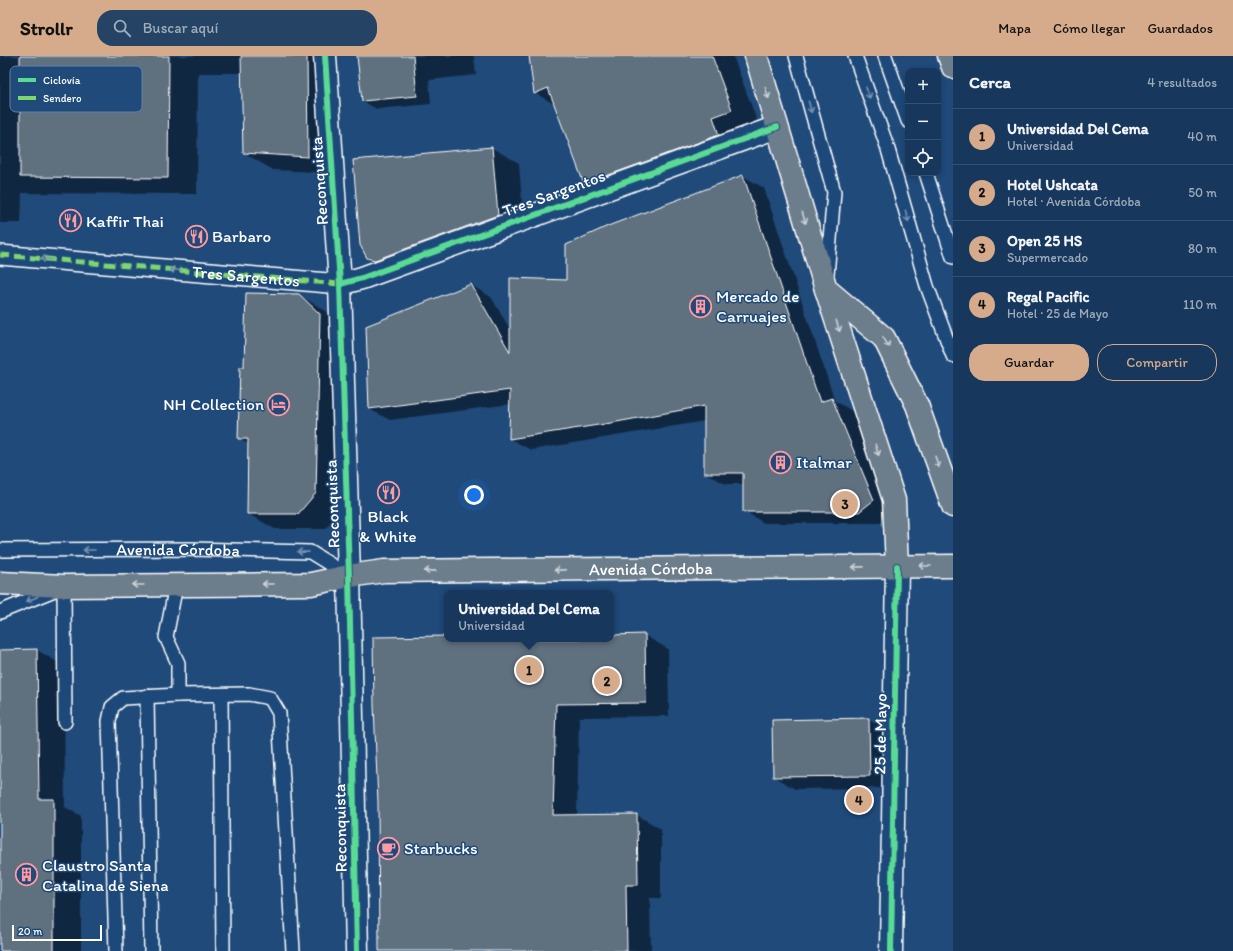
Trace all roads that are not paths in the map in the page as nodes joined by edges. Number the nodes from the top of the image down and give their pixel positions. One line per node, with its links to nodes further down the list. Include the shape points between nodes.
1 (325, 56): 13 (street, Reconquista)
2 (756, 56): 9 (main road, one-way to 9)
3 (796, 56): 14 (lane, one-way to 14, via 834,192)
4 (854, 56): 15 (lane, one-way to 15, via 887,146 928,286)
5 (885, 56): 8 (lane)
6 (949, 56): 7 (main road)
7 (953, 67)
8 (905, 113)
9 (777, 127): 13 (street, Tres Sargentos); 14 (main road, one-way to 14)
10 (927, 176): 12 (lane)
11 (0, 255): 13 (street, Tres Sargentos, one-way to 11)
12 (953, 257)
13 (340, 284): 20 (street, Reconquista)
14 (826, 289): 16 (main road, one-way to 16, via 884,338 917,405); 18 (main road, one-way to 18, via 894,500)
15 (953, 356)
16 (953, 506)
17 (0, 550): 20 (lane, Avenida Córdoba, one-way to 17, via 310,552)
18 (897, 566): 19 (main road, Avenida Córdoba, one-way to 18); 20 (main road, Avenida Córdoba, one-way to 20, via 384,571); 34 (street, 25 de Mayo)
19 (953, 566)
20 (349, 576): 22 (main road, Avenida Córdoba, one-way to 22, via 311,584); 33 (street, Reconquista)
21 (0, 583): 23 (main road, Avenida Córdoba)
22 (176, 585): 23 (main road, Avenida Córdoba, one-way to 23); 26 (lane, via 166,637 178,663)
23 (64, 586): 24 (lane, one-way to 24); 28 (lane)
24 (0, 612)
25 (221, 694): 26 (lane); 31 (lane); 32 (lane, via 249,694 270,698 280,713)
26 (178, 695): 27 (lane)
27 (147, 696): 29 (lane, via 123,698 112,707 109,721); 30 (lane)
28 (65, 722)
29 (116, 951)
30 (151, 951)
31 (223, 951)
32 (293, 951)
33 (357, 951)
34 (891, 951)

